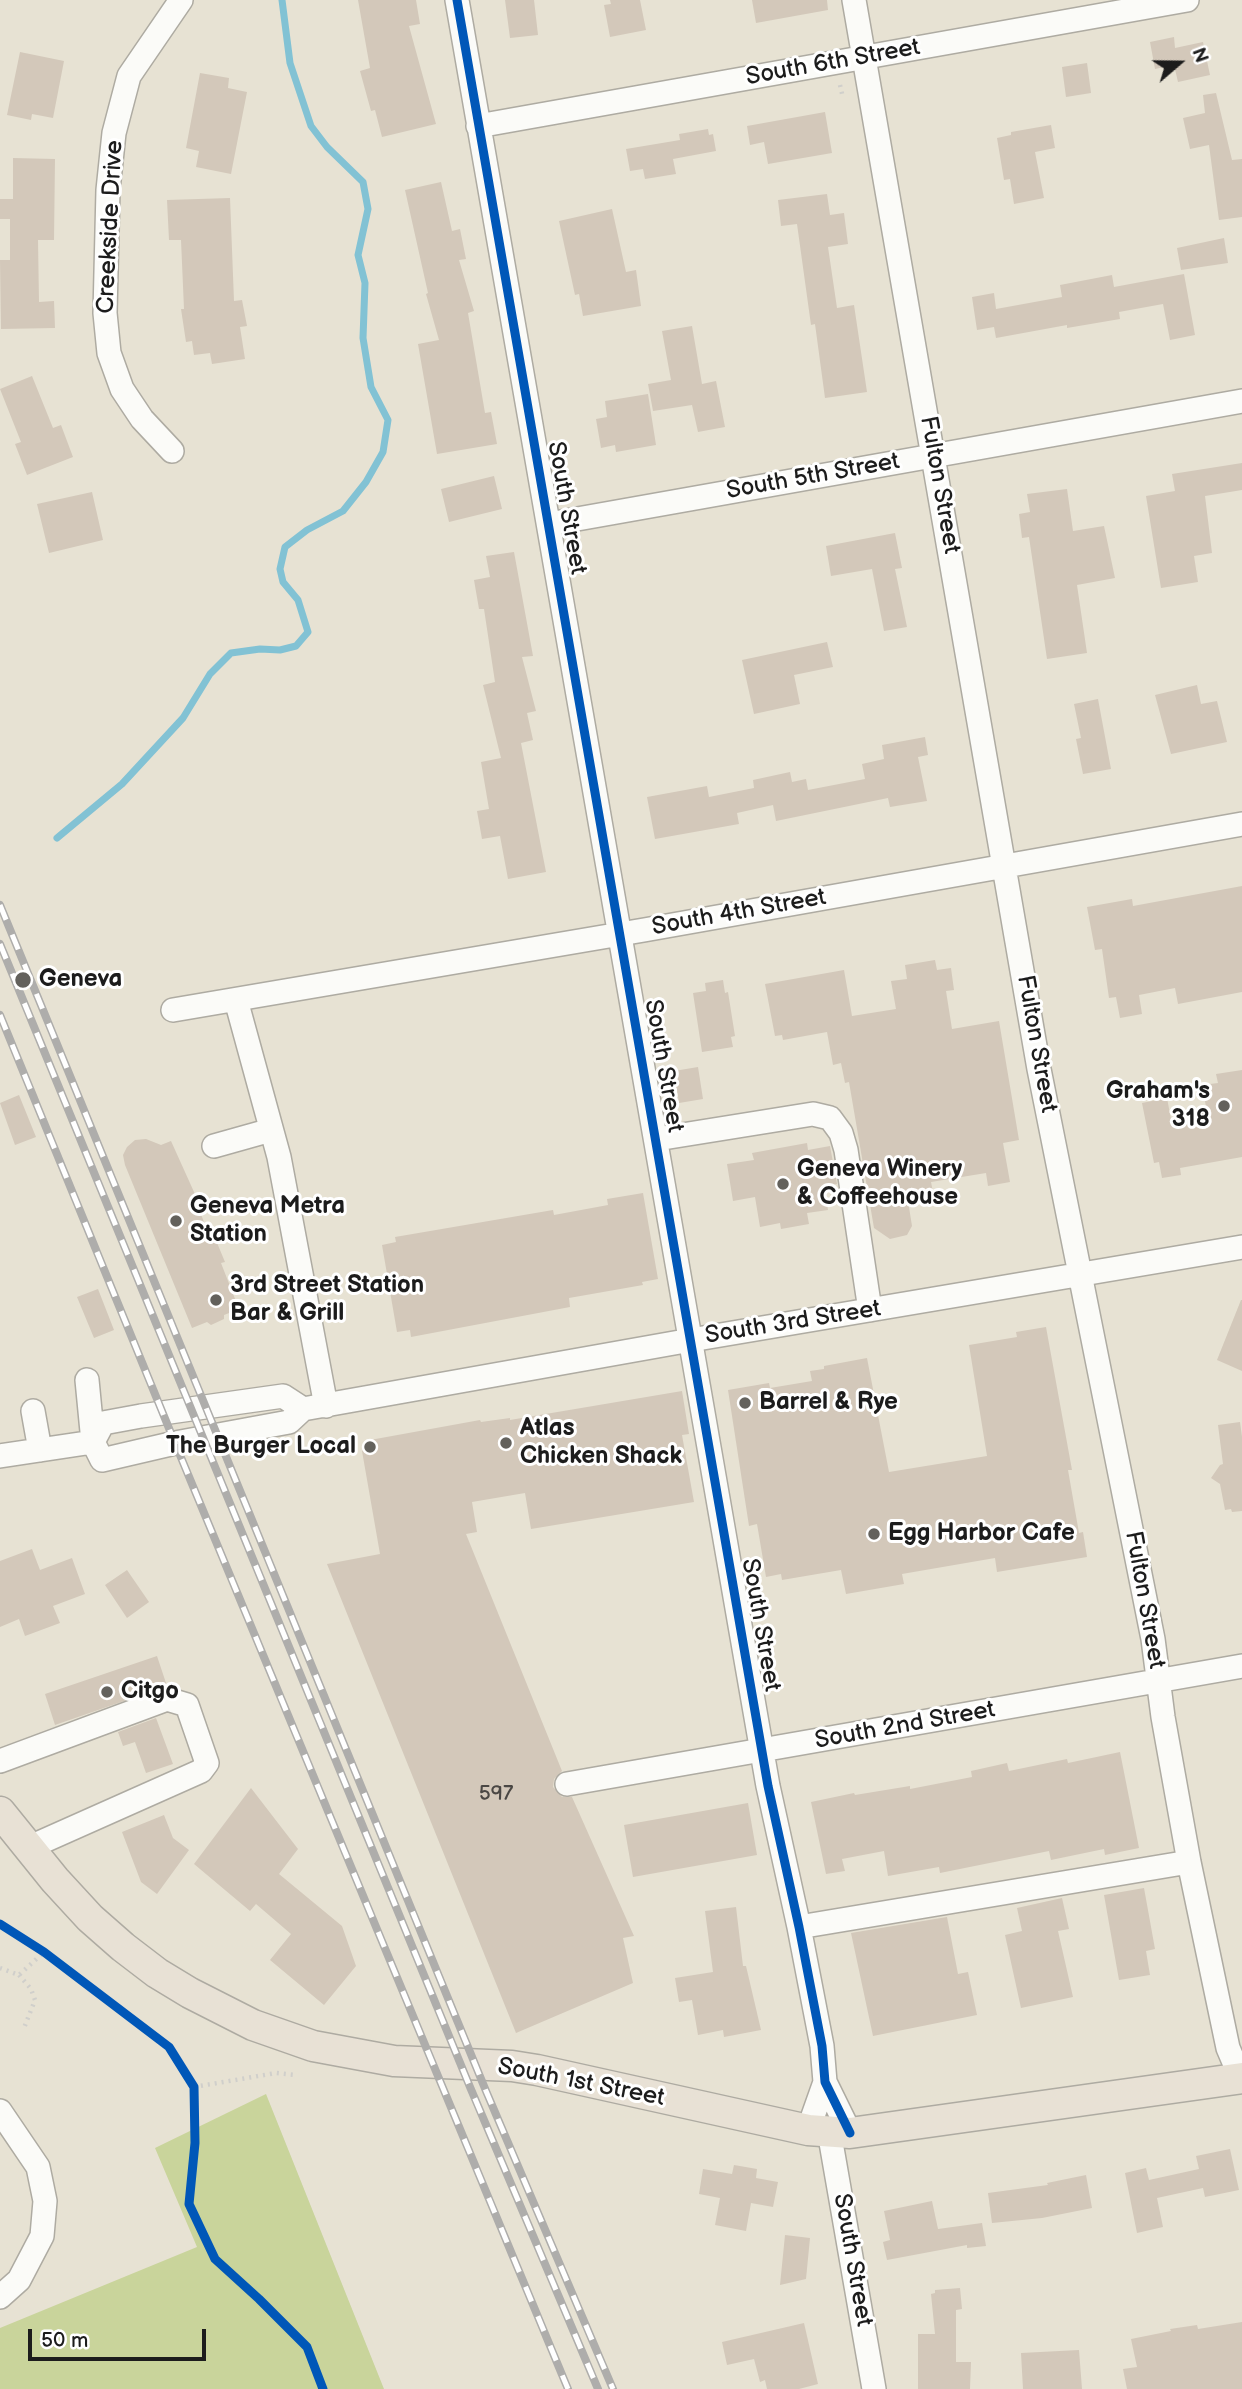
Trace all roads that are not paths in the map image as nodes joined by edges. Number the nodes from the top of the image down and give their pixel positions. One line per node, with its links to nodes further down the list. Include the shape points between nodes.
1 (181, 0): 8 (street, Creekside Drive, via 130,76 114,133 105,313 109,353 122,389)
2 (457, 0): 6 (street, South Street)
3 (854, 0): 5 (street, Fulton Street)
4 (1187, 0): 5 (street, South 6th Street)
5 (864, 57): 6 (street, South 6th Street); 9 (street, Fulton Street)
6 (478, 126): 10 (street, South Street)
7 (1242, 401): 9 (street, South 5th Street)
8 (172, 452)
9 (934, 456): 10 (street, South 5th Street); 12 (street, Fulton Street)
10 (549, 524): 13 (street, South Street)
11 (1242, 824): 12 (street, South 4th Street)
12 (1004, 866): 13 (street, South 4th Street); 20 (street, Fulton Street)
13 (621, 934): 14 (street, South 4th Street); 17 (street, South Street)
14 (236, 1000): 15 (street, South 4th Street); 16 (street)
15 (173, 1010)
16 (271, 1130): 18 (street); 24 (street, via 279,1157)
17 (657, 1139): 21 (street, via 813,1114 830,1118 846,1150); 22 (street, South Street)
18 (214, 1146)
19 (1242, 1247): 20 (street, South 3rd Street)
20 (1080, 1275): 21 (street, South 3rd Street); 30 (street, Fulton Street)
21 (870, 1310): 22 (street, South 3rd Street)
22 (691, 1340): 24 (street, South 3rd Street); 31 (street, South Street)
23 (87, 1380): 26 (street)
24 (315, 1407): 26 (street, via 283,1396 141,1416 103,1423); 26 (street, South 3rd Street, via 289,1422 102,1460)
25 (33, 1411): 27 (street)
26 (93, 1442): 27 (street)
27 (40, 1450): 28 (street)
28 (0, 1456)
29 (1242, 1666): 30 (street, South 2nd Street)
30 (1158, 1681): 31 (street, South 2nd Street); 36 (street, Fulton Street)
31 (763, 1751): 33 (street, South 2nd Street); 37 (street, South Street)
32 (0, 1761): 35 (street, via 167,1699 187,1705 207,1763 201,1771)
33 (567, 1784)
34 (0, 1812): 35 (main road, South 1st Street)
35 (29, 1848): 41 (main road, South 1st Street, via 90,1918 123,1947 168,1979 253,2025 313,2046 394,2061 537,2070)
36 (1189, 1862): 37 (street); 38 (street, Fulton Street, via 1228,2048)
37 (799, 1927): 39 (street, South Street)
38 (1242, 2079): 41 (main road, South 1st Street)
39 (825, 2082): 41 (street, South Street); 41 (street, South Street)
40 (0, 2111): 42 (street, via 37,2167 45,2201 42,2236 19,2280)
41 (829, 2131): 43 (street, South Street)
42 (0, 2297)
43 (874, 2389)

